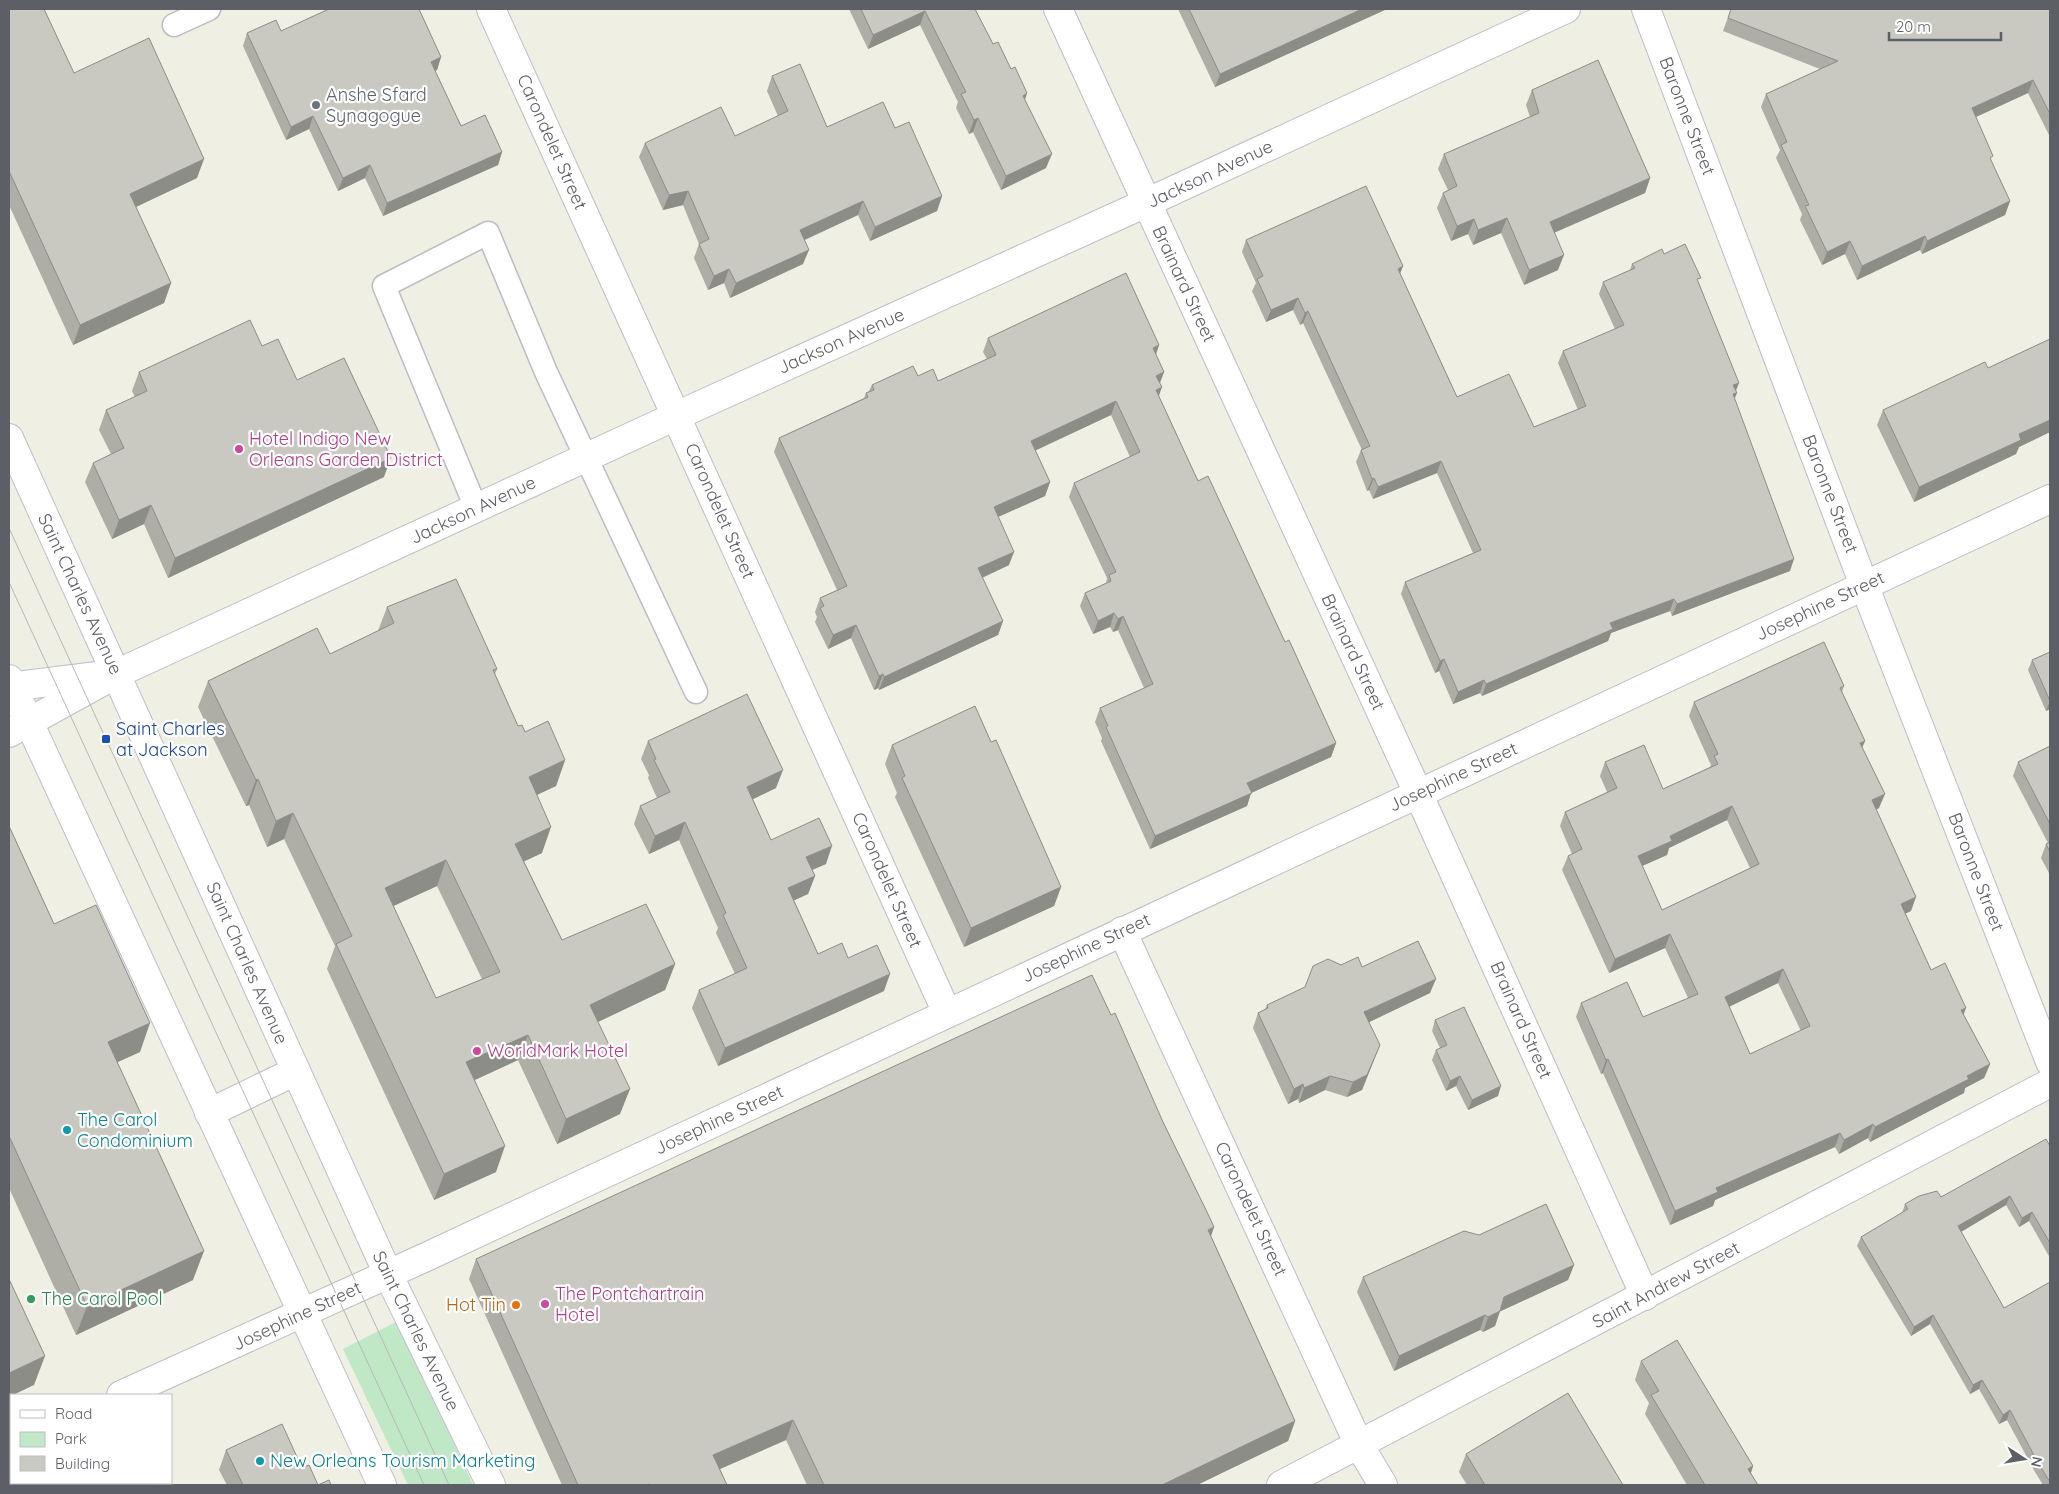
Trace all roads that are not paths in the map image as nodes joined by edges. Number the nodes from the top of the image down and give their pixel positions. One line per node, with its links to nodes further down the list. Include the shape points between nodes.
1 (208, 9): 6 (lane)
2 (491, 9): 8 (street, Carondelet Street)
3 (1058, 9): 7 (street, Brainard Street)
4 (1646, 9): 13 (street, Baronne Street)
5 (1562, 10): 7 (street, Jackson Avenue)
6 (174, 25)
7 (1146, 203): 8 (street, Jackson Avenue); 18 (street, Brainard Street)
8 (676, 416): 10 (street, Jackson Avenue); 20 (street, Carondelet Street)
9 (9, 438): 14 (street, Saint Charles Avenue)
10 (587, 457): 12 (street, Jackson Avenue); 12 (lane, via 546,372 488,233 384,286); 16 (lane)
11 (2050, 499): 13 (street, Josephine Street)
12 (476, 508): 14 (street, Jackson Avenue)
13 (1864, 585): 18 (street, Josephine Street); 21 (street, Baronne Street)
14 (116, 674): 15 (street, Jackson Avenue); 17 (street, Jackson Avenue); 22 (street, Saint Charles Avenue)
15 (10, 684): 17 (street)
16 (696, 692)
17 (19, 729): 24 (street)
18 (1418, 793): 19 (street, Josephine Street); 26 (street, Brainard Street)
19 (1122, 931): 20 (street, Josephine Street); 29 (street, Carondelet Street)
20 (948, 1013): 25 (street, Josephine Street)
21 (2050, 1062)
22 (296, 1070): 24 (street); 25 (street, Saint Charles Avenue)
23 (2050, 1084): 26 (street, Saint Andrew Street)
24 (209, 1113): 27 (street)
25 (388, 1274): 27 (street, Josephine Street); 31 (street, Saint Charles Avenue)
26 (1645, 1296): 29 (street, Saint Andrew Street)
27 (302, 1314): 28 (street, Josephine Street); 30 (street)
28 (123, 1394)
29 (1359, 1445): 32 (street, Saint Andrew Street); 33 (street, Carondelet Street)
30 (382, 1485)
31 (491, 1485)
32 (1281, 1485)
33 (1383, 1485)

